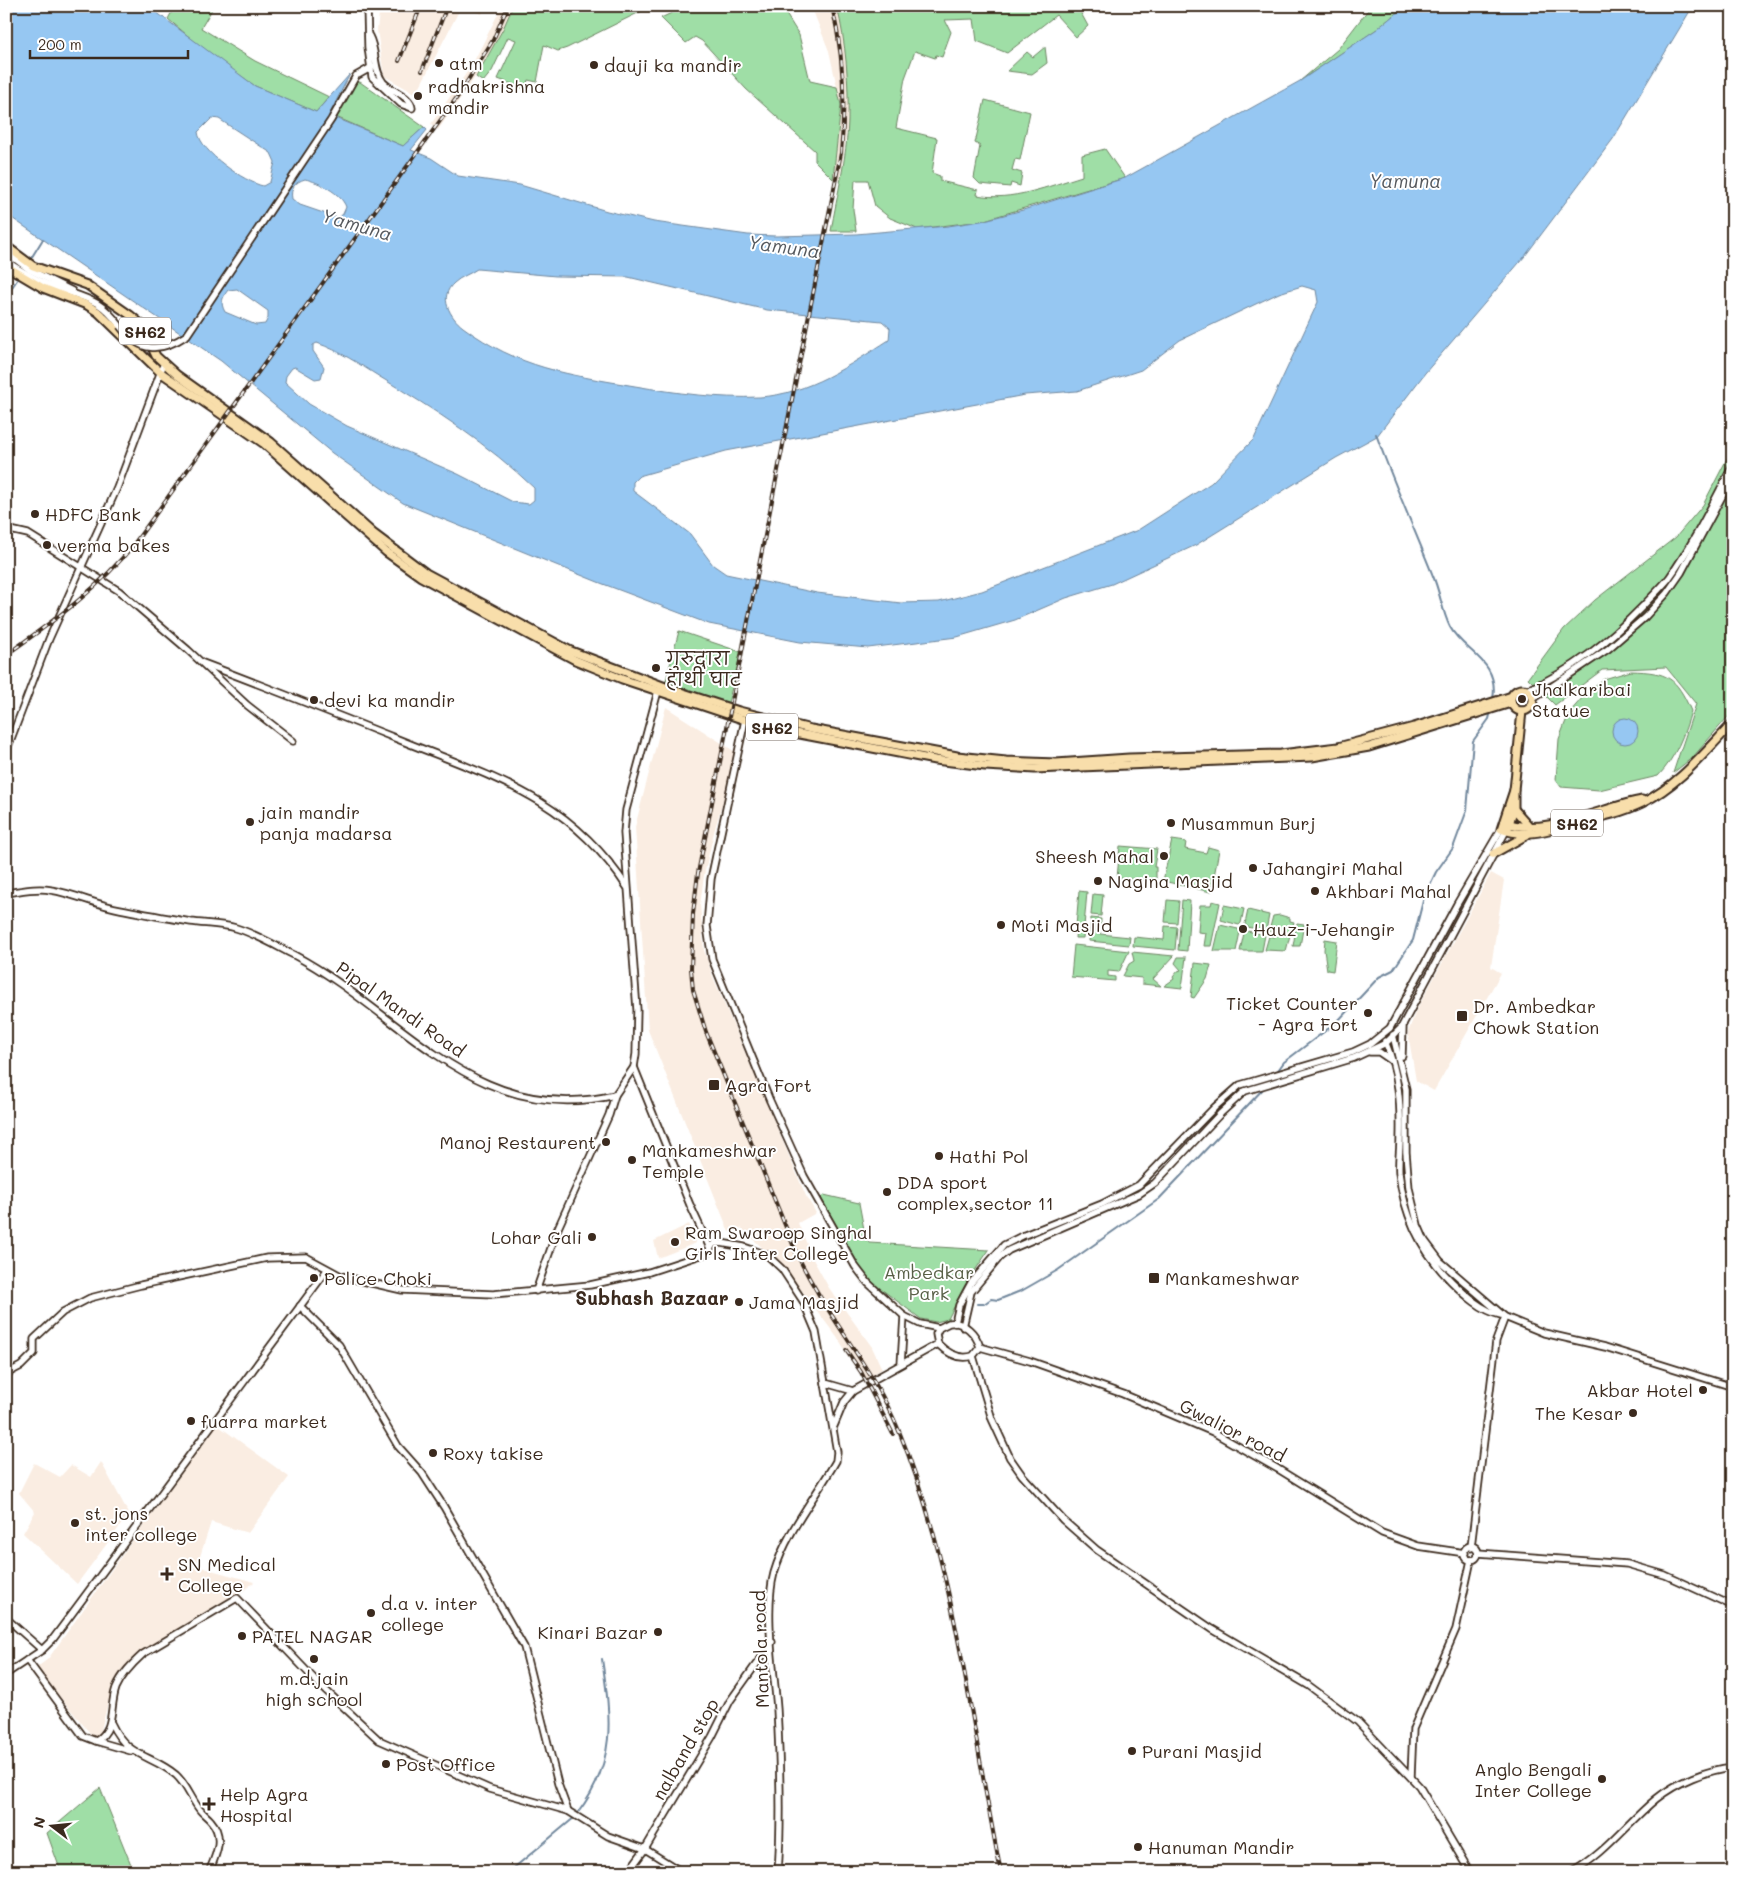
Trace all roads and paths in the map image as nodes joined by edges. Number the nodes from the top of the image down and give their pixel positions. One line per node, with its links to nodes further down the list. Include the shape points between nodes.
1 (367, 6): 2 (street, via 369,36 375,48)
2 (373, 67): 3 (street); 9 (street, bridge, via 356,76 331,120 187,335 174,344 146,347 133,341 100,304)
3 (388, 89)
4 (6, 246): 8 (main road, SH62)
5 (6, 252): 8 (street)
6 (6, 261): 8 (street)
7 (6, 266): 8 (main road, SH62)
8 (20, 267): 9 (main road, SH62); 9 (main road, SH62)
9 (29, 272): 10 (main road, SH62, via 87,285 141,324 153,351); 11 (main road, SH62, via 43,288 98,312)
10 (164, 363): 11 (street); 21 (main road, SH62, via 189,385 271,442 374,534 426,573 593,661 766,719 958,756 1056,763 1302,752 1358,742)
11 (160, 372): 15 (street, via 117,488); 18 (main road, SH62, via 263,443 386,552 421,577 576,660)
12 (1733, 465): 17 (street, via 1694,538 1667,580 1600,648 1574,666)
13 (1733, 476): 20 (street, via 1667,593 1608,649)
14 (6, 529): 15 (street, via 28,534)
15 (80, 567): 16 (street, via 120,591); 26 (street)
16 (203, 663): 25 (street, via 247,705); 32 (street, via 487,773 566,819 586,835)
17 (1526, 690): 19 (main road, via 1519,689); 20 (main road)
18 (658, 691): 23 (main road, SH62); 32 (street, via 626,810 624,833)
19 (1511, 699): 21 (main road, SH62, via 1501,700); 21 (main road, SH62, via 1499,708); 22 (main road, via 1515,709)
20 (1533, 699): 22 (main road, via 1531,706)
21 (1484, 709): 23 (main road, SH62, via 1369,747 1312,756 1035,769 935,760 784,731)
22 (1522, 711): 27 (main road)
23 (745, 720): 56 (street, via 711,879 708,926 712,959 770,1101 808,1183 855,1266 868,1283)
24 (1733, 723): 30 (main road, SH62, via 1690,768 1650,799)
25 (292, 741)
26 (6, 752)
27 (1514, 790): 28 (main road); 29 (main road)
28 (1514, 808): 29 (main road); 30 (main road)
29 (1505, 827): 30 (main road, SH62); 31 (street); 35 (street, via 1457,904)
30 (1530, 830): 31 (main road)
31 (1493, 854): 34 (street)
32 (628, 890): 43 (street, via 637,1010)
33 (6, 893): 47 (street, Pipal Mandi Road, via 51,890 118,909 234,928 296,956 345,986 413,1041 496,1088 562,1101)
34 (1403, 1024): 37 (street); 42 (street)
35 (1390, 1028): 36 (street); 37 (street)
36 (1383, 1035): 38 (street); 41 (street, via 1353,1052)
37 (1394, 1036): 38 (street); 42 (street)
38 (1386, 1043): 39 (street); 40 (street)
39 (1367, 1052): 40 (street, via 1379,1052); 44 (street)
40 (1392, 1061): 57 (street, via 1400,1091 1399,1172 1419,1241 1458,1288 1492,1313)
41 (1310, 1065): 44 (street); 45 (street)
42 (1402, 1065): 57 (street, via 1407,1101 1407,1177 1418,1225 1440,1261)
43 (634, 1067): 47 (street); 52 (street)
44 (1311, 1072): 45 (street)
45 (1283, 1076): 46 (street)
46 (1256, 1084): 48 (street, via 1240,1085); 49 (street)
47 (615, 1095): 54 (street, via 558,1228)
48 (1215, 1107): 49 (street); 50 (street)
49 (1221, 1113): 51 (street)
50 (1139, 1185): 51 (street); 58 (street, via 1004,1245 971,1283 959,1305)
51 (1143, 1192): 59 (street, via 1009,1250 988,1269 971,1292)
52 (710, 1248): 54 (street, via 706,1254 649,1272 590,1285); 66 (street, Mantola road, via 715,1242 760,1251 782,1269 804,1301 814,1323)
53 (327, 1270): 54 (street, via 402,1290 493,1294); 55 (street); 65 (street, via 306,1257 267,1258 90,1298 64,1312 34,1339 34,1353)
54 (536, 1291)
55 (300, 1306): 77 (street); 85 (street, via 339,1345 398,1446 422,1473 444,1507 524,1647 558,1784)
56 (904, 1316): 60 (street); 64 (street)
57 (1503, 1316): 67 (street, via 1539,1331 1605,1347); 70 (street, via 1496,1341)
58 (955, 1323): 59 (street); 60 (street)
59 (963, 1327): 62 (street, via 973,1332)
60 (939, 1328): 61 (street, via 936,1334)
61 (938, 1344): 63 (street, via 955,1356 964,1359); 64 (street)
62 (980, 1347): 63 (street); 71 (street, Gwalior road, via 1123,1394 1213,1432 1382,1533 1418,1546)
63 (973, 1356): 84 (street, via 992,1419 1010,1458 1063,1520 1097,1550 1212,1629 1308,1685 1358,1722)
64 (901, 1364): 68 (street)
65 (6, 1374)
66 (825, 1383): 68 (street); 69 (street, Mantola road)
67 (1733, 1387)
68 (853, 1391): 69 (street, via 844,1402)
69 (833, 1428): 76 (street, Mantola road, via 836,1461 797,1524 774,1572 770,1603)
70 (1471, 1546): 71 (street); 72 (street)
71 (1465, 1552): 73 (street)
72 (1478, 1553): 73 (street); 74 (street, via 1627,1564 1665,1575)
73 (1471, 1560): 84 (street, via 1456,1628 1413,1730)
74 (1733, 1606)
75 (6, 1618): 77 (street)
76 (772, 1642): 86 (street, nalband stop, via 730,1701); 90 (street, Mantola road, via 781,1802)
77 (42, 1650): 78 (street)
78 (27, 1660): 79 (street); 81 (street, via 83,1736)
79 (6, 1674)
80 (111, 1723): 81 (street); 82 (street, via 119,1738); 85 (street, via 116,1689 130,1666 143,1654 237,1598 378,1740 490,1789)
81 (96, 1741): 82 (street)
82 (133, 1752): 87 (street, via 175,1774 211,1821 219,1844)
83 (1733, 1767): 92 (street, via 1708,1772 1656,1799 1601,1851)
84 (1411, 1777): 91 (street)
85 (570, 1813): 86 (street, via 608,1836)
86 (645, 1849): 88 (street, nalband stop); 89 (street)
87 (209, 1872)
88 (628, 1872)
89 (682, 1872)
90 (778, 1872)
91 (1470, 1872)
92 (1572, 1872)

